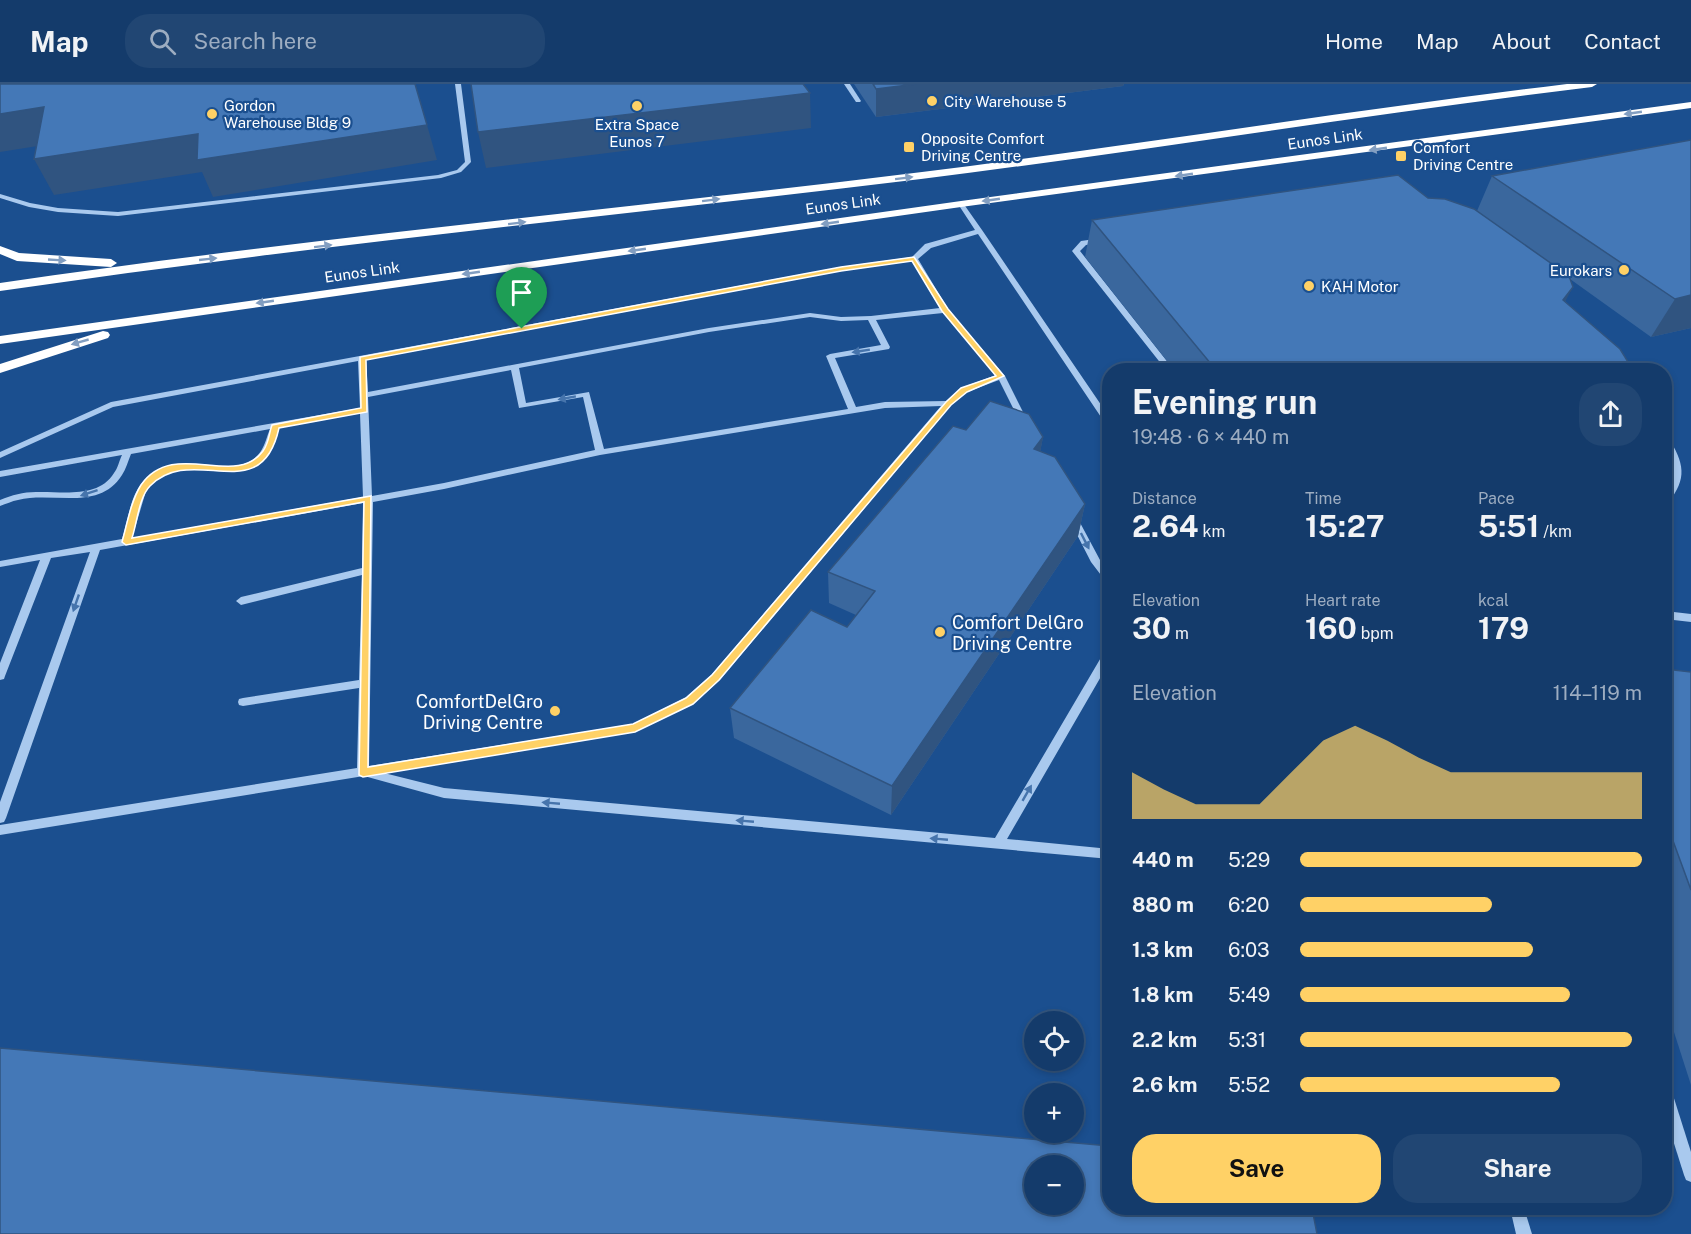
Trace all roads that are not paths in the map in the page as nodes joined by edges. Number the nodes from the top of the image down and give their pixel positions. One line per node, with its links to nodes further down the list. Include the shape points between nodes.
1 (458, 84): 6 (street, via 468,162 459,171 439,177 118,214 78,214)
2 (847, 84): 4 (street)
3 (1592, 84): 12 (highway, Eunos Link, one-way to 3, via 926,175)
4 (858, 101)
5 (1691, 105): 7 (highway, Eunos Link, one-way to 7)
6 (0, 196)
7 (961, 204): 8 (street); 15 (highway, Eunos Link, one-way to 15)
8 (980, 231): 11 (street, via 928,246); 27 (street)
9 (1107, 240): 19 (street, via 1084,243 1076,251)
10 (0, 250): 12 (highway, one-way to 12, via 17,257)
11 (914, 259): 14 (street); 18 (street)
12 (150, 265): 13 (highway, Eunos Link)
13 (0, 287)
14 (945, 310): 16 (street); 22 (street)
15 (198, 312): 17 (highway, Eunos Link); 21 (highway, one-way to 21, via 78,342)
16 (871, 318): 20 (street, via 810,315); 26 (street, one-way to 26, via 886,347 830,356)
17 (0, 340)
18 (362, 358): 23 (street); 33 (street, via 111,405)
19 (1164, 363)
20 (515, 367): 23 (street); 30 (street, one-way to 20, via 586,394 522,406)
21 (0, 369)
22 (1000, 376): 24 (street, via 964,390); 29 (street)
23 (363, 394): 25 (street)
24 (948, 403): 26 (street, via 885,405); 52 (street, via 716,677 689,701 635,728)
25 (364, 410): 28 (street); 36 (street)
26 (853, 411): 30 (street)
27 (1102, 412)
28 (275, 427): 31 (street); 39 (street, via 271,446 248,468 190,465 166,469 154,476 141,495)
29 (1027, 427)
30 (600, 452): 36 (street, via 444,486)
31 (127, 453): 34 (street); 37 (street, one-way to 37, via 114,480 93,492 69,497 25,494)
32 (1672, 454): 35 (street, via 1678,466)
33 (0, 455)
34 (0, 474)
35 (1672, 493)
36 (368, 498): 39 (street); 43 (street)
37 (0, 503)
38 (1068, 508): 44 (street, one-way to 44)
39 (126, 542): 40 (street)
40 (96, 548): 41 (street); 53 (street, one-way to 53)
41 (47, 556): 42 (street); 49 (street)
42 (0, 564)
43 (366, 570): 45 (street); 50 (street)
44 (1102, 570)
45 (241, 601)
46 (1672, 616): 47 (street)
47 (1691, 618)
48 (1102, 666): 55 (street, one-way to 48)
49 (0, 676)
50 (365, 683): 51 (street); 52 (street)
51 (243, 702)
52 (363, 772): 54 (street); 55 (street, one-way to 52, via 444,793)
53 (0, 818)
54 (0, 830)
55 (998, 844): 56 (street)
56 (1102, 853)
57 (1672, 1114): 58 (street)
58 (1691, 1175)
59 (1519, 1215): 60 (street)
60 (1524, 1234)

